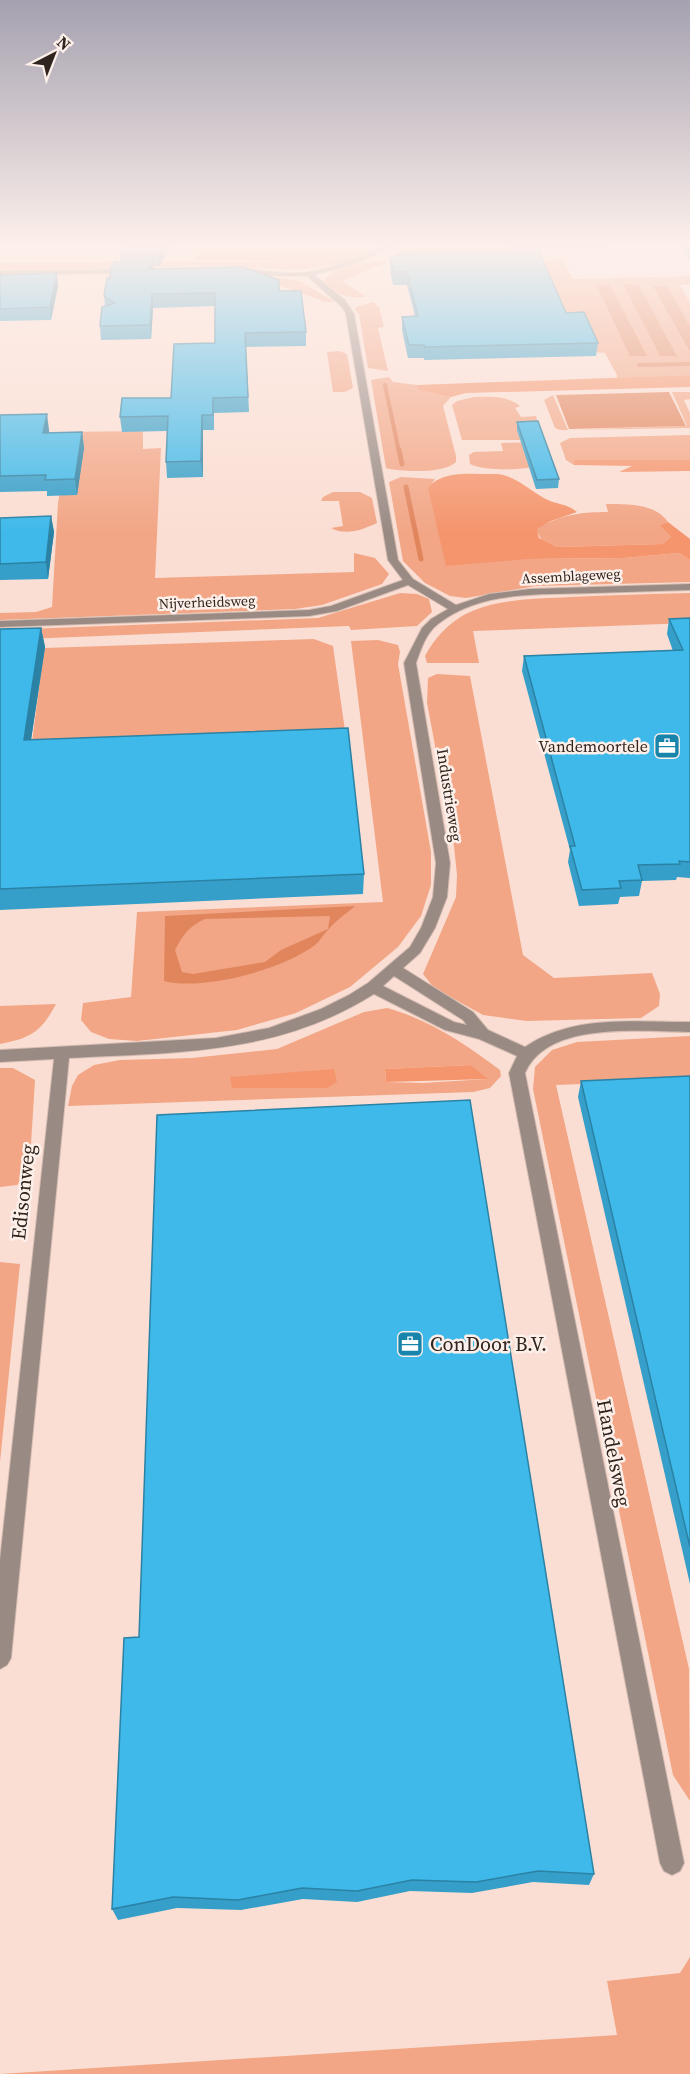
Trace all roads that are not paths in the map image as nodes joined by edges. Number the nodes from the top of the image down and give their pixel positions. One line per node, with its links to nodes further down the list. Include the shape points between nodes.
1 (354, 340): 2 (street, via 389,545 393,560)
2 (409, 581): 4 (street); 5 (street, Nijverheidsweg, via 333,609 309,613)
3 (690, 587): 4 (street, Assemblageweg, via 522,593)
4 (456, 609): 6 (street, Industrieweg, via 418,639 410,663 443,863 440,897 428,928 415,950)
5 (0, 624)
6 (394, 969): 7 (street, Industrieweg); 9 (street, via 468,1016)
7 (373, 987): 9 (street, via 450,1026); 10 (street, Industrieweg, via 326,1013 271,1033 216,1044)
8 (690, 1027): 11 (street, via 569,1032 554,1036)
9 (483, 1034): 11 (street)
10 (62, 1053): 12 (street, Industrieweg); 13 (street, Edisonweg)
11 (526, 1054): 14 (street, Handelsweg, via 517,1073)
12 (0, 1056)
13 (0, 1658)
14 (672, 1863)

